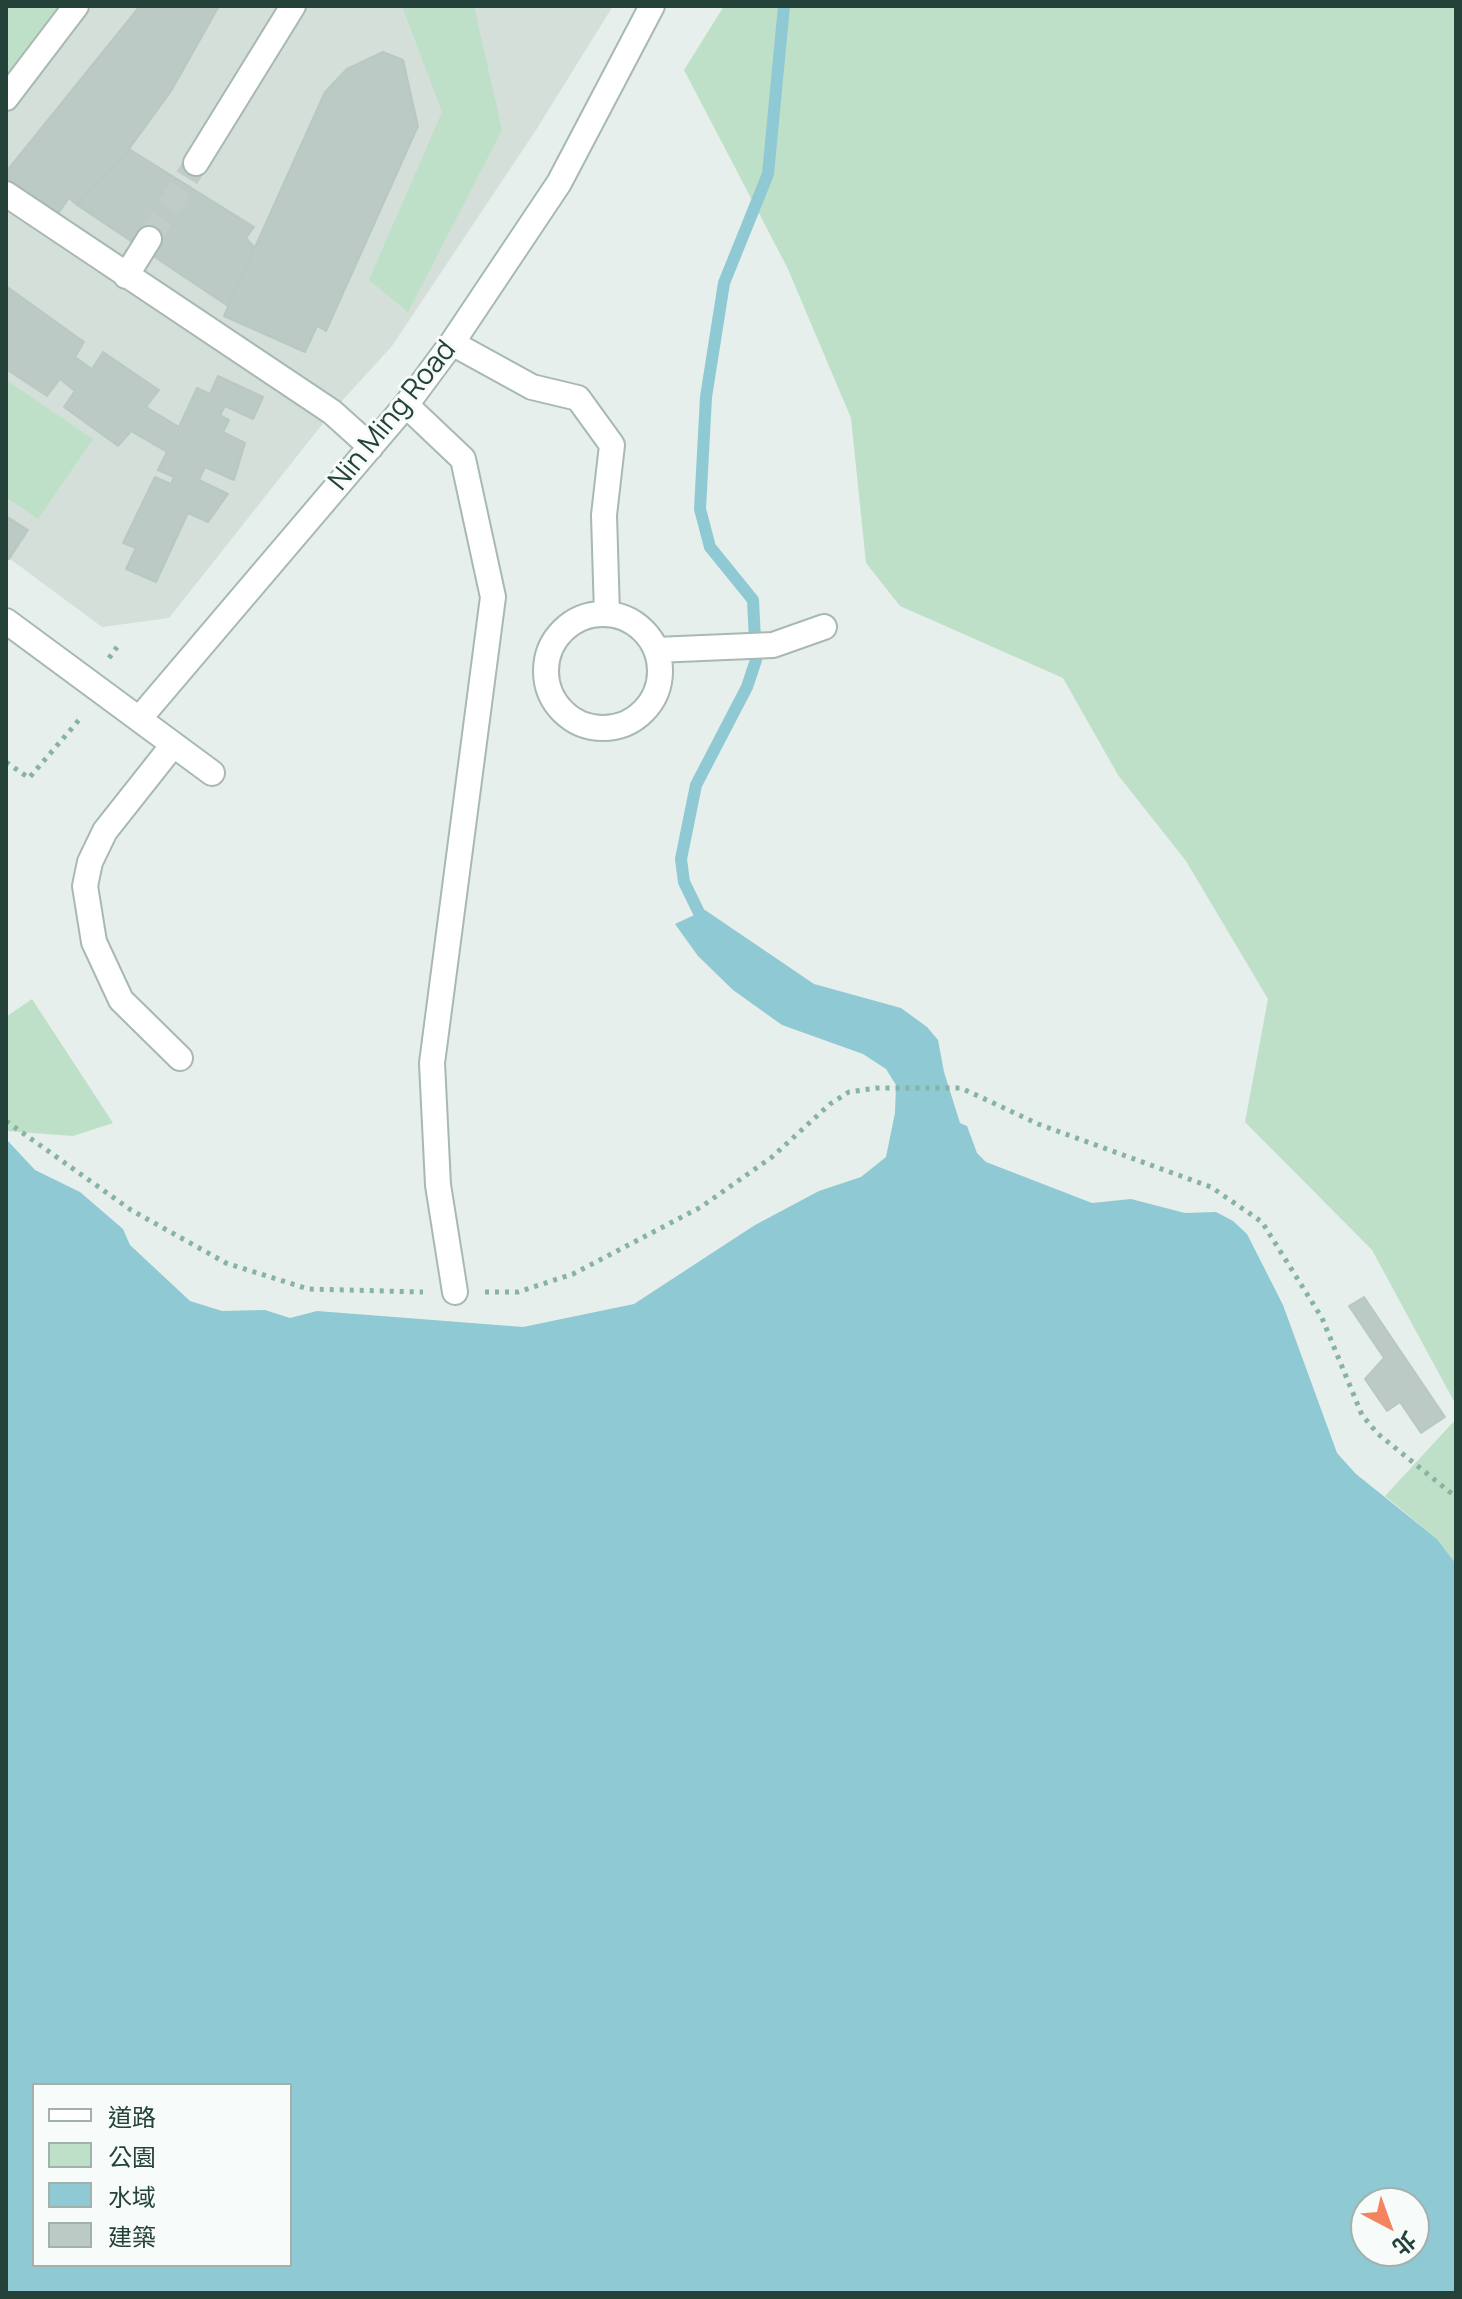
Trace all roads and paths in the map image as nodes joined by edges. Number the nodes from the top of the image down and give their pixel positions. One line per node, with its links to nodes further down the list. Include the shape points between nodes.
1 (76, 6): 4 (street)
2 (293, 6): 5 (street)
3 (652, 6): 9 (street, Nin Ming Road, via 559,183)
4 (6, 98)
5 (196, 163)
6 (6, 194): 8 (street)
7 (149, 239): 8 (street)
8 (126, 276): 11 (street, via 332,412)
9 (452, 343): 10 (street, Nin Ming Road); 12 (street, via 532,387 578,398 612,445 604,515)
10 (406, 405): 11 (street, Nin Ming Road); 23 (street, via 463,459 493,597 432,1063 438,1185)
11 (371, 447): 16 (street, Nin Ming Road)
12 (607, 614): 15 (street, via 637,625); 15 (street, via 570,625 548,657 551,695 570,717 597,728 634,719 657,688)
13 (6, 621): 16 (street)
14 (824, 627): 15 (street, via 755,646)
15 (656, 650)
16 (139, 719): 18 (street)
17 (79, 720): 19 (path, via 29,778)
18 (173, 745): 20 (street); 21 (street, via 105,831 85,886 94,942 121,1000)
19 (6, 762)
20 (212, 773)
21 (180, 1058)
22 (849, 1092): 24 (path, via 961,1088 1038,1124 1211,1187 1262,1222 1322,1318 1362,1415)
23 (455, 1292)
24 (1456, 1497)

